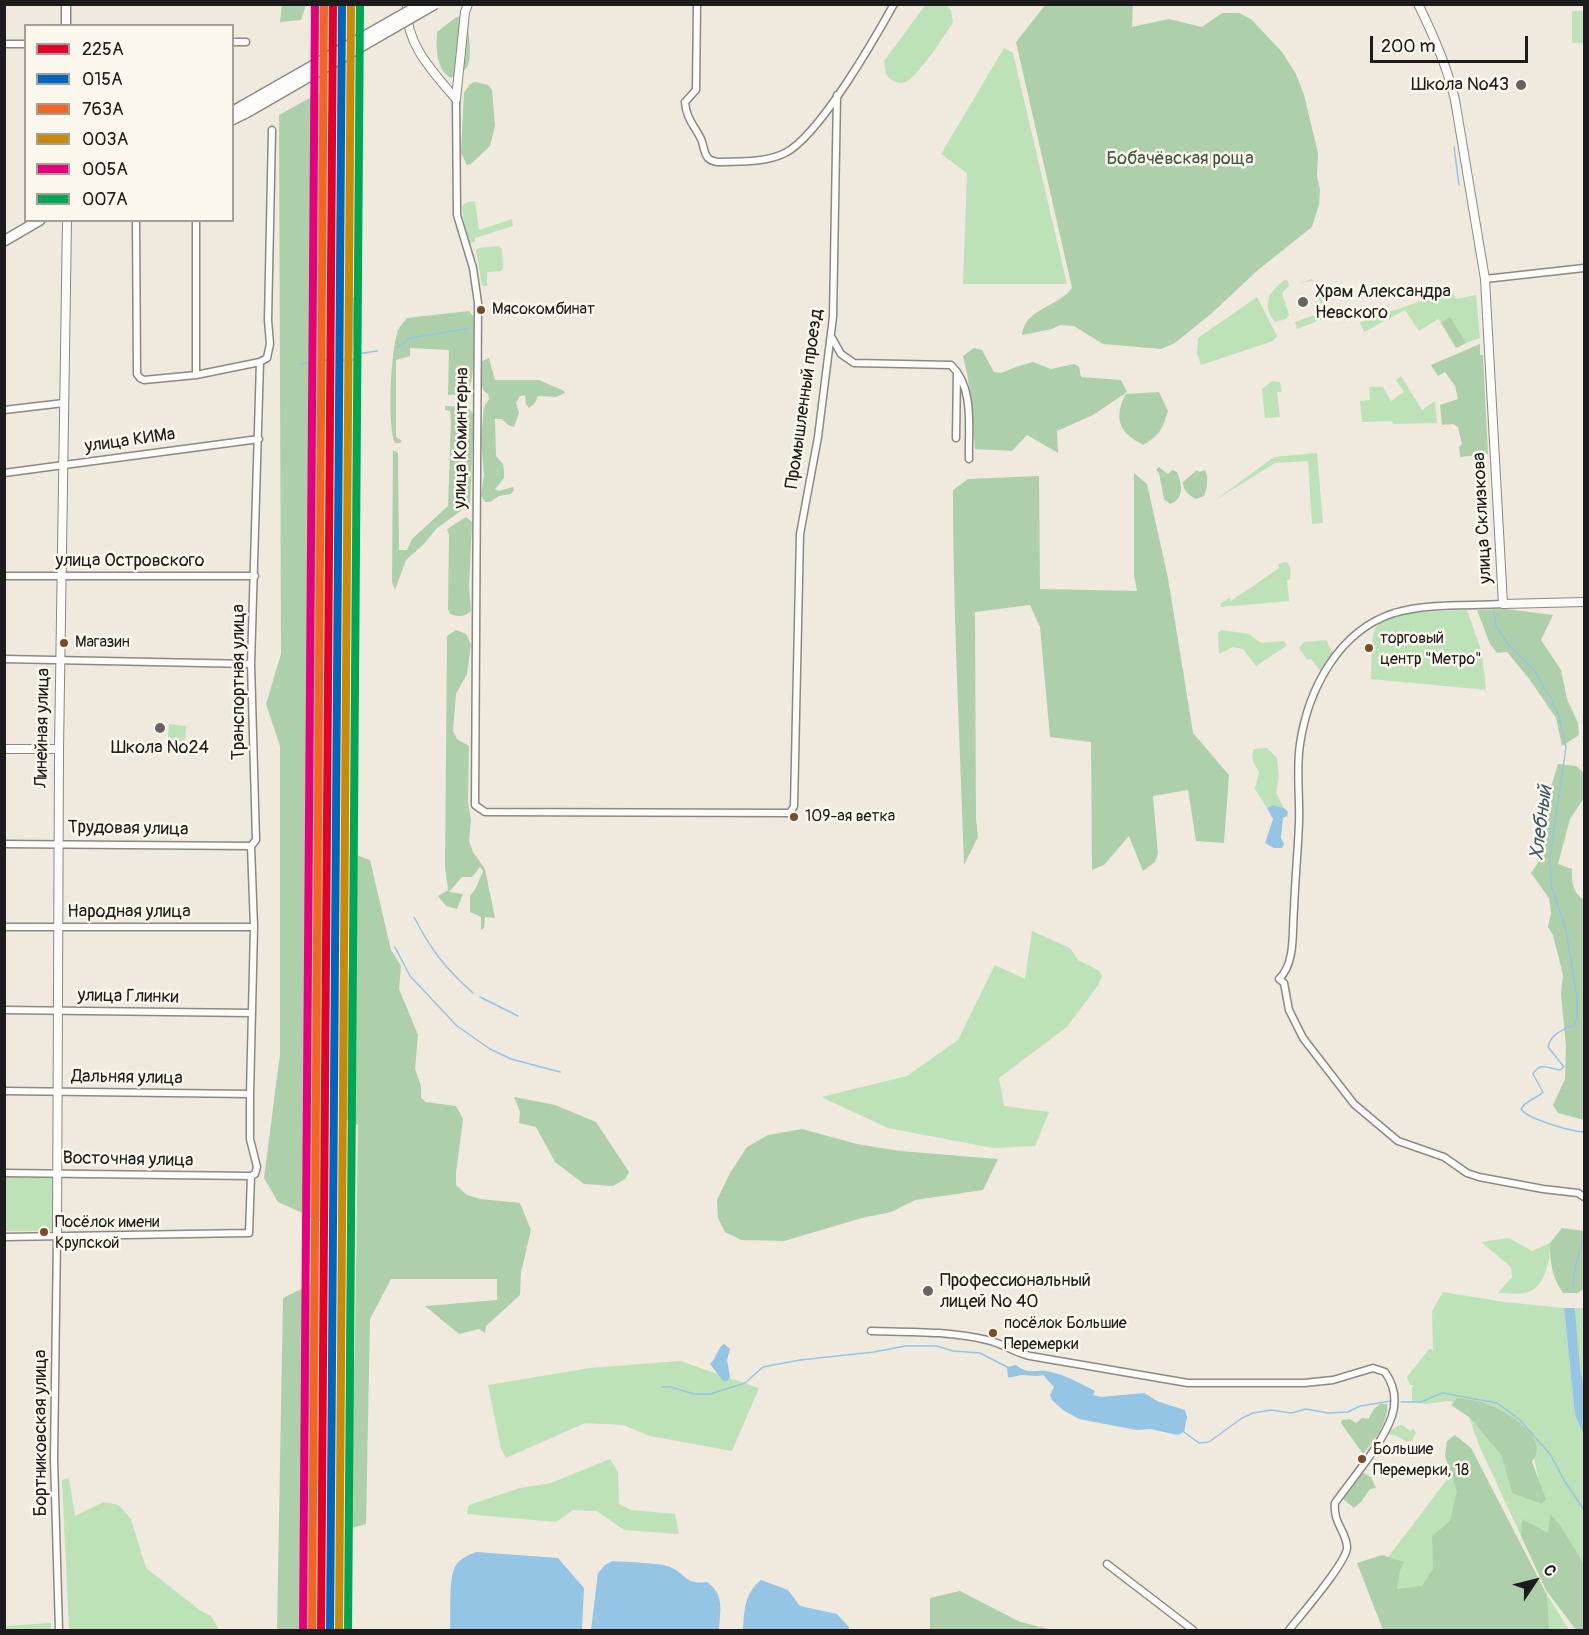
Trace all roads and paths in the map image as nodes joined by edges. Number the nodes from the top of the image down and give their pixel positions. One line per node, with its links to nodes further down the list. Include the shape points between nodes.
1 (66, 4): 9 (main road)
2 (407, 4): 15 (street, via 415,43)
3 (421, 4): 18 (main road, bridge)
4 (435, 4): 18 (main road, bridge)
5 (468, 4): 14 (street)
6 (697, 4): 16 (street, via 696,90 685,102 685,111 710,160 761,160 788,152 806,136)
7 (894, 4): 16 (street)
8 (1418, 4): 28 (street, улица Склизкова, via 1439,46 1450,80)
9 (66, 24)
10 (234, 42): 11 (street)
11 (246, 42)
12 (4, 44): 13 (street)
13 (24, 44)
14 (458, 76): 15 (street, via 447,81); 17 (street)
15 (438, 77): 17 (street)
16 (837, 95): 29 (street, Промышленный проезд)
17 (456, 99): 50 (street, улица Коминтерна, via 457,215 473,268 478,303 474,802 485,812)
18 (244, 109): 19 (main road); 20 (main road)
19 (234, 112)
20 (234, 118)
21 (272, 130): 30 (street, Транспортная улица, via 270,344 267,358)
22 (37, 222): 26 (main road)
23 (67, 222): 33 (street, Линейная улица)
24 (136, 222): 32 (street, via 137,374 144,380)
25 (196, 222): 32 (street)
26 (4, 241)
27 (1584, 268): 28 (street)
28 (1485, 279): 44 (street, улица Склизкова)
29 (831, 338): 31 (street, via 841,354 854,363 933,363 951,365); 50 (street, Промышленный проезд, via 801,534 794,806)
30 (260, 362): 32 (street); 36 (street, Транспортная улица)
31 (957, 371): 35 (street); 37 (street, via 968,406)
32 (196, 375)
33 (64, 403): 34 (street); 38 (street, Линейная улица)
34 (4, 410)
35 (956, 438)
36 (259, 439): 38 (street, улица КИМа); 42 (street, Транспортная улица)
37 (969, 459)
38 (63, 466): 39 (street, улица КИМа); 41 (street, Линейная улица)
39 (4, 473)
40 (4, 576): 41 (street, улица Островского)
41 (61, 576): 42 (street, улица Островского); 46 (street, Линейная улица)
42 (255, 576): 47 (street, Транспортная улица)
43 (1584, 602): 44 (street)
44 (1503, 604): 66 (street, улица Склизкова, via 1411,609 1389,615 1365,627 1340,650 1324,674 1310,706 1300,745 1292,939 1286,973 1279,979 1284,983 1294,1020 1324,1066 1354,1104 1398,1141 1444,1157 1479,1177)
45 (4, 659): 46 (street)
46 (60, 660): 47 (street); 49 (street, Линейная улица)
47 (251, 664): 53 (street, Транспортная улица, via 256,840)
48 (4, 749): 49 (street)
49 (59, 749): 52 (street, Линейная улица)
50 (790, 813)
51 (4, 844): 52 (street, Трудовая улица)
52 (58, 844): 53 (street, Трудовая улица); 56 (street, Линейная улица)
53 (251, 846): 55 (street, Транспортная улица)
54 (4, 927): 56 (street, Народная улица)
55 (254, 927): 56 (street, Народная улица); 59 (street, Транспортная улица)
56 (57, 928): 58 (street, Линейная улица)
57 (4, 1010): 58 (street, улица Глинки)
58 (57, 1011): 59 (street, улица Глинки); 61 (street, Линейная улица)
59 (252, 1013): 62 (street, Транспортная улица)
60 (4, 1091): 61 (street, Дальняя улица)
61 (56, 1092): 62 (street, Дальняя улица); 64 (street, Линейная улица)
62 (250, 1094): 65 (street, Транспортная улица, via 250,1139 257,1167)
63 (4, 1173): 64 (street, Восточная улица)
64 (56, 1174): 65 (street, Восточная улица); 67 (street, Линейная улица)
65 (250, 1176): 67 (street, Транспортная улица, via 249,1233)
66 (1584, 1197)
67 (57, 1236): 68 (street); 71 (street, Бортниковская улица, via 54,1459)
68 (4, 1237)
69 (871, 1331): 73 (street, via 928,1332 989,1340 1015,1353 1188,1383 1304,1383 1333,1380 1373,1368 1385,1371 1395,1399 1392,1417 1335,1503 1334,1512 1347,1550)
70 (1107, 1564): 72 (street)
71 (59, 1630)
72 (1193, 1630)
73 (1289, 1630)

